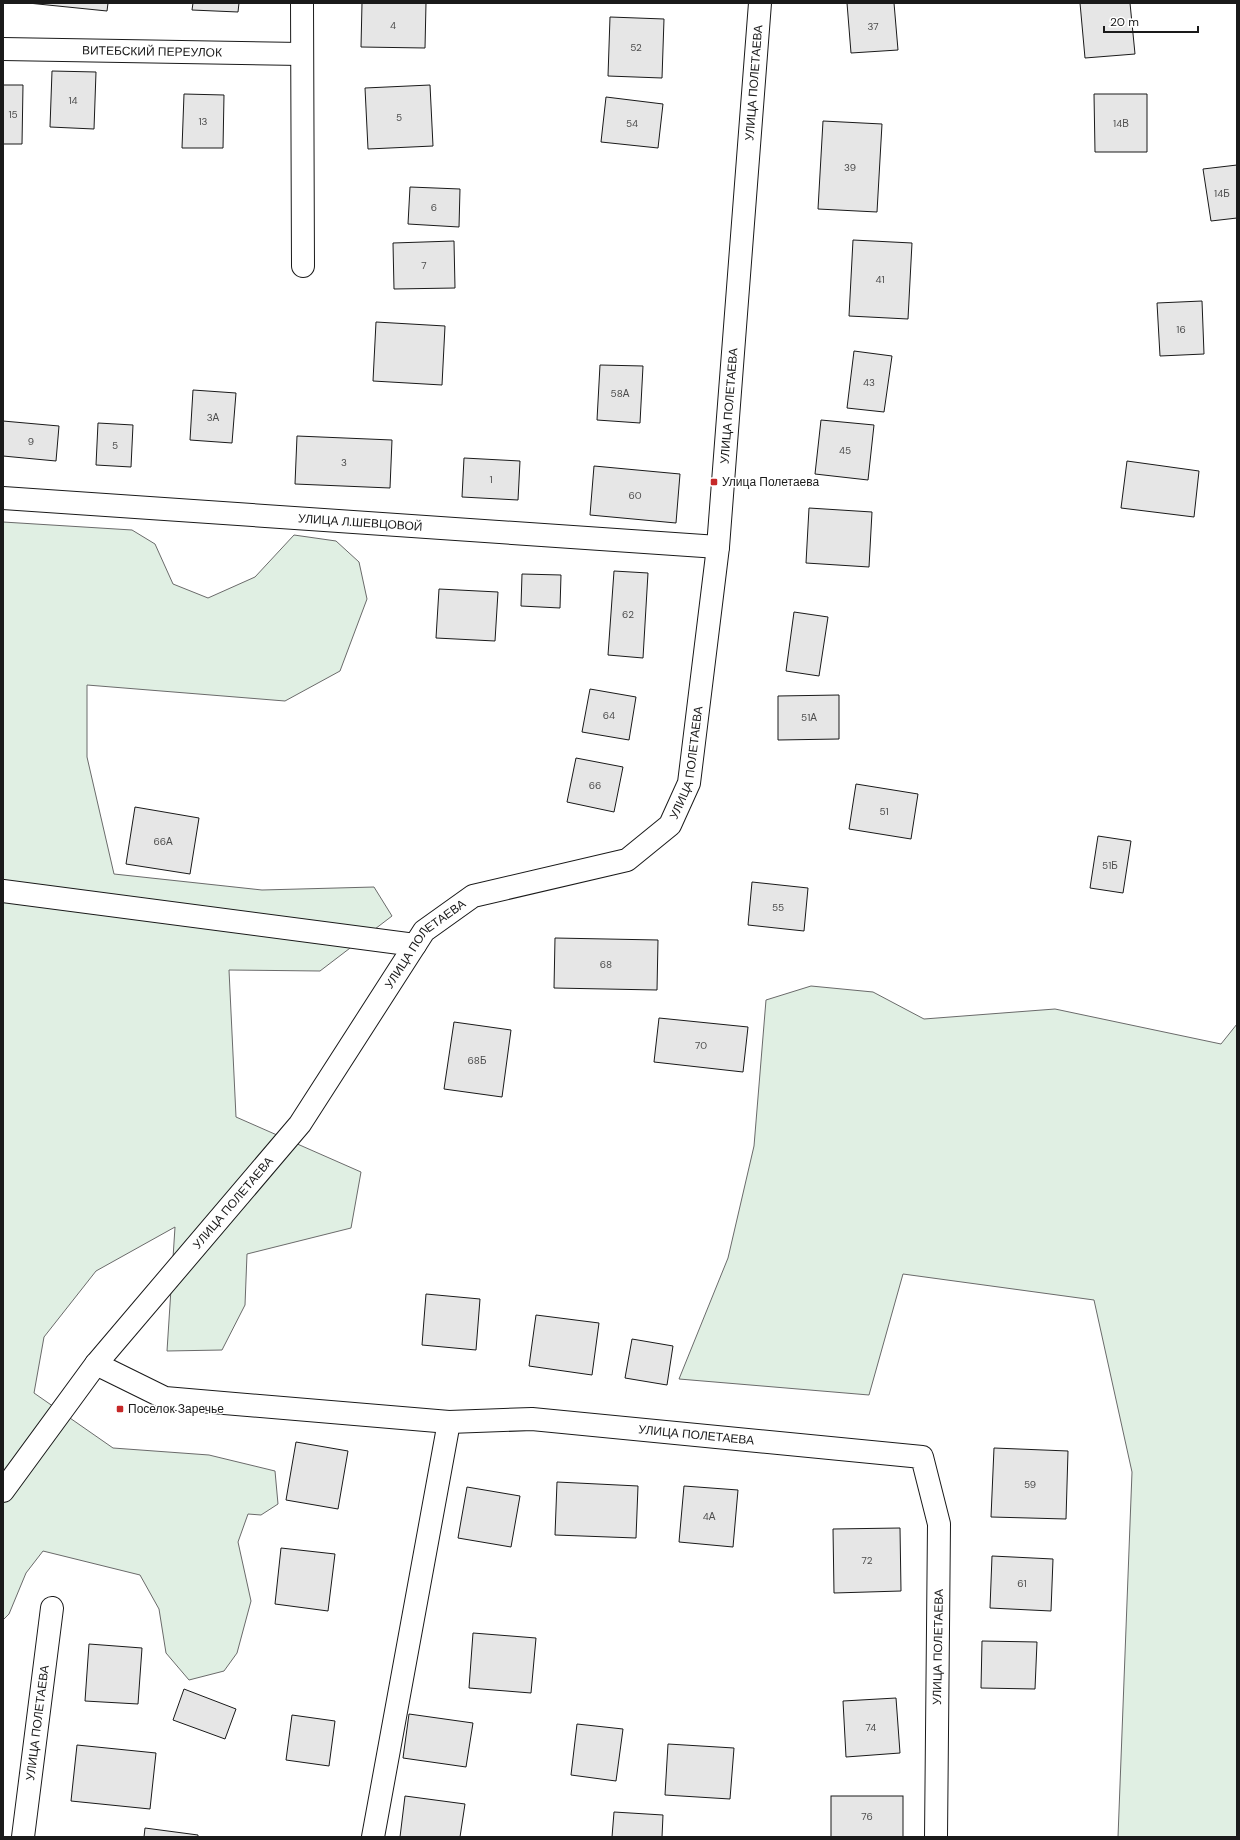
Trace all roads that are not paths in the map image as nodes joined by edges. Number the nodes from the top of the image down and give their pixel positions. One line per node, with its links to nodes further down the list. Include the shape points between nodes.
1 (302, 3): 4 (street)
2 (760, 3): 7 (street, УЛИЦА ПОЛЕТАЕВА)
3 (3, 49): 4 (street, ВИТЕБСКИЙ ПЕРЕУЛОК)
4 (301, 54): 5 (street)
5 (303, 266)
6 (3, 498): 7 (street, УЛИЦА Л.ШЕВЦОВОЙ)
7 (718, 547): 9 (street, УЛИЦА ПОЛЕТАЕВА, via 689,783 670,825 627,860 473,896 424,931)
8 (3, 891): 9 (street)
9 (415, 945): 10 (street, УЛИЦА ПОЛЕТАЕВА, via 300,1124)
10 (96, 1364): 11 (street, УЛИЦА ПОЛЕТАЕВА, via 165,1398); 12 (street, УЛИЦА ПОЛЕТАЕВА)
11 (449, 1422): 15 (street); 16 (street, УЛИЦА ПОЛЕТАЕВА, via 532,1419 922,1457 939,1524)
12 (3, 1492)
13 (52, 1608): 14 (street, УЛИЦА ПОЛЕТАЕВА)
14 (23, 1837)
15 (373, 1837)
16 (936, 1837)

